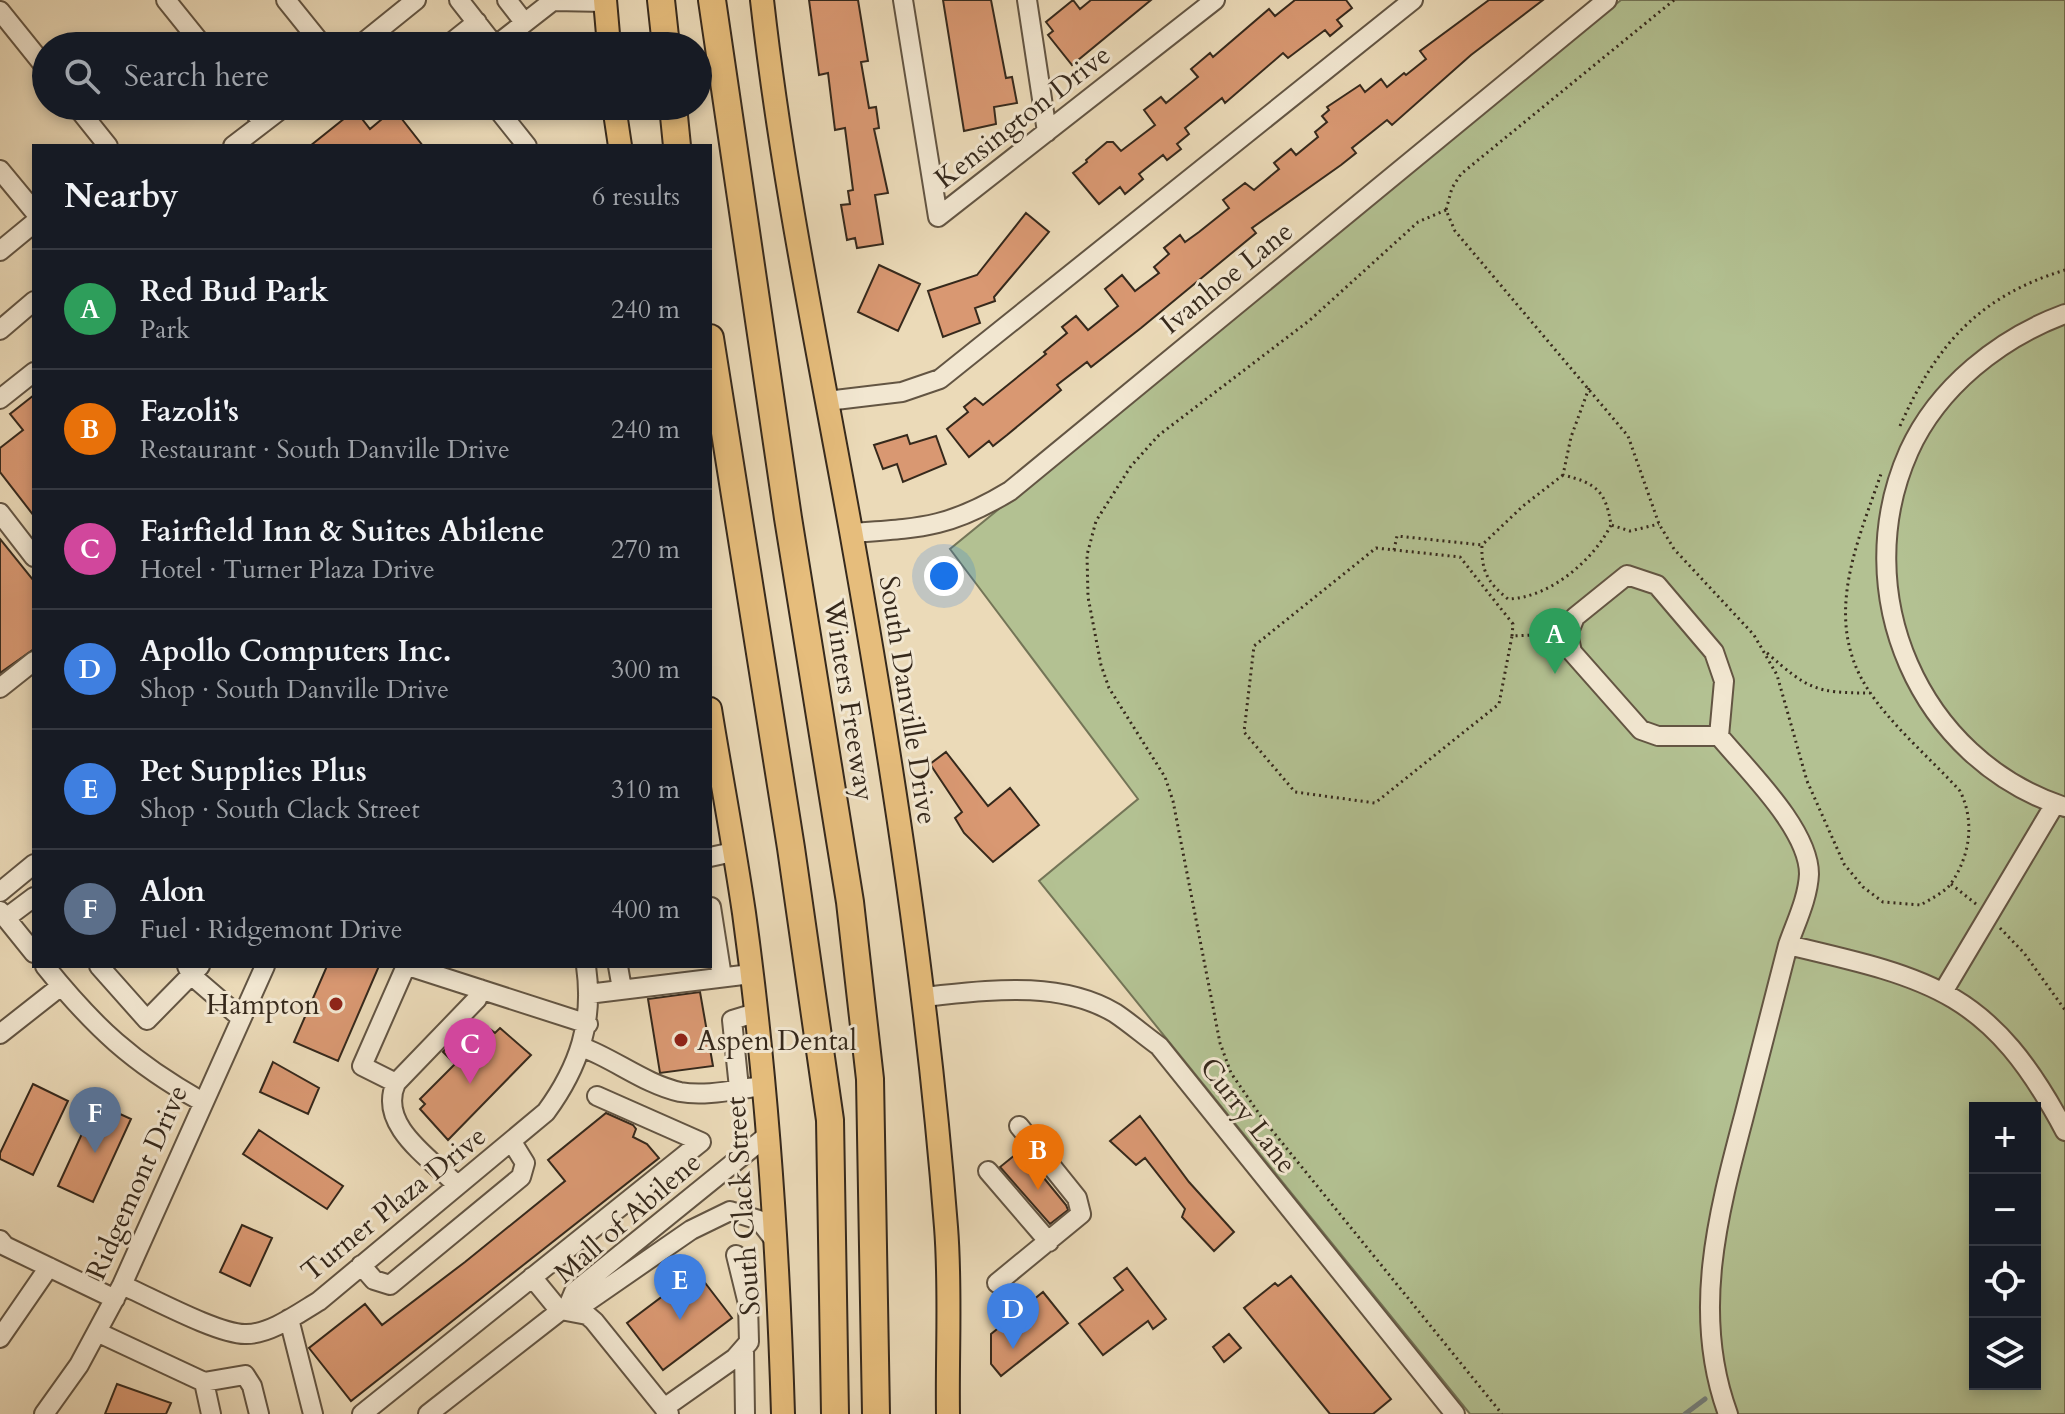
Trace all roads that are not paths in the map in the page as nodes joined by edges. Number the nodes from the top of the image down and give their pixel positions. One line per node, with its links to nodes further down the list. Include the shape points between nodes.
1 (166, 0): 19 (street)
2 (286, 0): 20 (street)
3 (416, 0): 21 (street)
4 (459, 0): 17 (street)
5 (507, 0): 18 (street)
6 (554, 0): 15 (street); 18 (street)
7 (661, 0): 26 (highway)
8 (712, 0): 131 (highway, Winters Freeway, via 850,902 870,1079)
9 (762, 0): 51 (main road, South Danville Drive, via 786,180)
10 (903, 0): 35 (street, Kensington Drive, via 938,217)
11 (1027, 0): 35 (street)
12 (1215, 0): 35 (street, Kensington Drive)
13 (1413, 0): 51 (street, via 940,379 902,392)
14 (1607, 0): 53 (street, Ivanhoe Lane, via 1010,491 972,514 931,527)
15 (605, 1): 25 (main road)
16 (0, 11): 27 (street)
17 (477, 22): 22 (street); 23 (street)
18 (524, 22): 24 (street)
19 (192, 32)
20 (312, 32)
21 (376, 32)
22 (464, 32)
23 (484, 32)
24 (512, 32)
25 (608, 32)
26 (664, 32)
27 (32, 51)
28 (87, 120): 36 (street)
29 (261, 120): 34 (street)
30 (267, 120): 34 (street)
31 (506, 120): 38 (street)
32 (616, 120): 39 (main road)
33 (674, 120): 40 (highway)
34 (263, 123): 37 (street)
35 (1047, 132)
36 (106, 144)
37 (236, 144)
38 (525, 144)
39 (620, 144)
40 (677, 144)
41 (1, 175): 42 (street)
42 (32, 209)
43 (32, 225): 44 (street)
44 (0, 251)
45 (32, 303): 47 (street)
46 (2065, 314): 60 (street, via 1989,355 1930,416 1893,499 1886,569 1888,601 1904,656 1940,722 2005,779)
47 (0, 330)
48 (712, 351): 130 (highway, via 830,1120)
49 (32, 374): 50 (street)
50 (0, 399)
51 (827, 401): 53 (main road, South Danville Drive)
52 (0, 513): 54 (street)
53 (851, 533): 87 (main road, South Danville Drive)
54 (32, 554)
55 (32, 663): 56 (street)
56 (0, 688)
57 (1719, 736): 57 (street, via 1658,736 1641,730 1572,652 1568,634 1581,610 1618,579 1635,575 1657,585 1719,661 1724,681); 70 (street, via 1804,847 1808,885)
58 (713, 751): 59 (main road, South Clack Street)
59 (716, 779): 61 (main road, South Clack Street)
60 (2060, 806): 85 (street, via 1993,921)
61 (733, 852): 62 (street); 66 (main road, South Clack Street)
62 (712, 857)
63 (32, 866): 64 (street)
64 (0, 892)
65 (32, 898): 68 (street)
66 (742, 902): 67 (street); 80 (main road, South Clack Street)
67 (712, 907)
68 (3, 915): 71 (street)
69 (712, 919): 81 (street)
70 (1788, 945): 85 (street, via 1879,966); 134 (street, via 1711,1257 1711,1331)
71 (32, 951)
72 (47, 968): 82 (street)
73 (101, 968): 79 (street, via 147,1020)
74 (264, 968): 89 (street, Ridgemont Drive)
75 (406, 968): 93 (street, via 362,1066)
76 (413, 968): 83 (street)
77 (586, 968): 86 (street, Turner Plaza Drive)
78 (618, 968): 84 (street)
79 (193, 969): 89 (street)
80 (751, 974): 81 (street); 88 (main road, South Clack Street)
81 (722, 977): 84 (street)
82 (61, 986): 91 (street); 97 (street, via 113,1043 152,1074)
83 (480, 989): 90 (street); 93 (street, via 477,999)
84 (622, 989): 86 (street)
85 (1943, 992): 99 (street, via 2007,1039 2037,1078)
86 (588, 994): 90 (street, Turner Plaza Drive)
87 (922, 997): 132 (main road, South Danville Drive, via 946,1230); 133 (street, Curry Lane, via 1040,991 1074,995 1114,1013 1159,1046)
88 (755, 1013): 94 (main road, South Clack Street); 95 (street, via 732,1020)
89 (241, 1018): 97 (street, Ridgemont Drive)
90 (588, 1024): 92 (street, Turner Plaza Drive)
91 (0, 1034)
92 (582, 1047): 95 (street, via 681,1092); 101 (street, Turner Plaza Drive, via 560,1094)
93 (396, 1083): 103 (street, via 390,1111 397,1124)
94 (763, 1086): 95 (street); 100 (main road, South Clack Street)
95 (739, 1088)
96 (597, 1096): 112 (street, via 701,1142)
97 (201, 1101): 114 (street, Ridgemont Drive)
98 (1019, 1126): 106 (street, via 1080,1203 1078,1218)
99 (2065, 1131)
100 (768, 1135): 105 (main road, South Clack Street); 107 (street, Mall of Abilene)
101 (512, 1142): 103 (street, Turner Plaza Drive); 109 (street, via 524,1170 496,1199 390,1285 380,1284)
102 (988, 1171): 106 (street)
103 (457, 1185): 109 (street, Turner Plaza Drive)
104 (0, 1240): 111 (street, Turner Plaza Drive)
105 (776, 1242): 110 (street, via 759,1220 730,1211 691,1230); 129 (main road, South Clack Street)
106 (1049, 1242): 113 (street)
107 (630, 1247): 110 (street); 115 (street, Mall of Abilene, via 574,1292)
108 (736, 1255): 119 (street, via 750,1329)
109 (361, 1265): 116 (street, Turner Plaza Drive)
110 (644, 1265): 115 (street, via 584,1304)
111 (49, 1267): 114 (street, Turner Plaza Drive); 118 (street)
112 (532, 1277): 115 (street); 126 (street)
113 (997, 1283)
114 (118, 1292): 116 (street, Turner Plaza Drive, via 245,1334); 117 (street, Ridgemont Drive)
115 (564, 1307): 121 (street, Mall of Abilene, via 594,1321); 127 (street, Mall of Abilene)
116 (289, 1319): 125 (street)
117 (97, 1332): 120 (street); 122 (street, Ridgemont Drive)
118 (0, 1338)
119 (744, 1350): 121 (street); 128 (street)
120 (204, 1382): 123 (street); 124 (street, via 245,1375)
121 (667, 1411)
122 (44, 1414)
123 (211, 1414)
124 (259, 1414)
125 (313, 1414)
126 (362, 1414)
127 (428, 1414)
128 (745, 1414)
129 (783, 1414)
130 (835, 1414)
131 (876, 1414)
132 (948, 1414)
133 (1455, 1414)
134 (1728, 1414)

